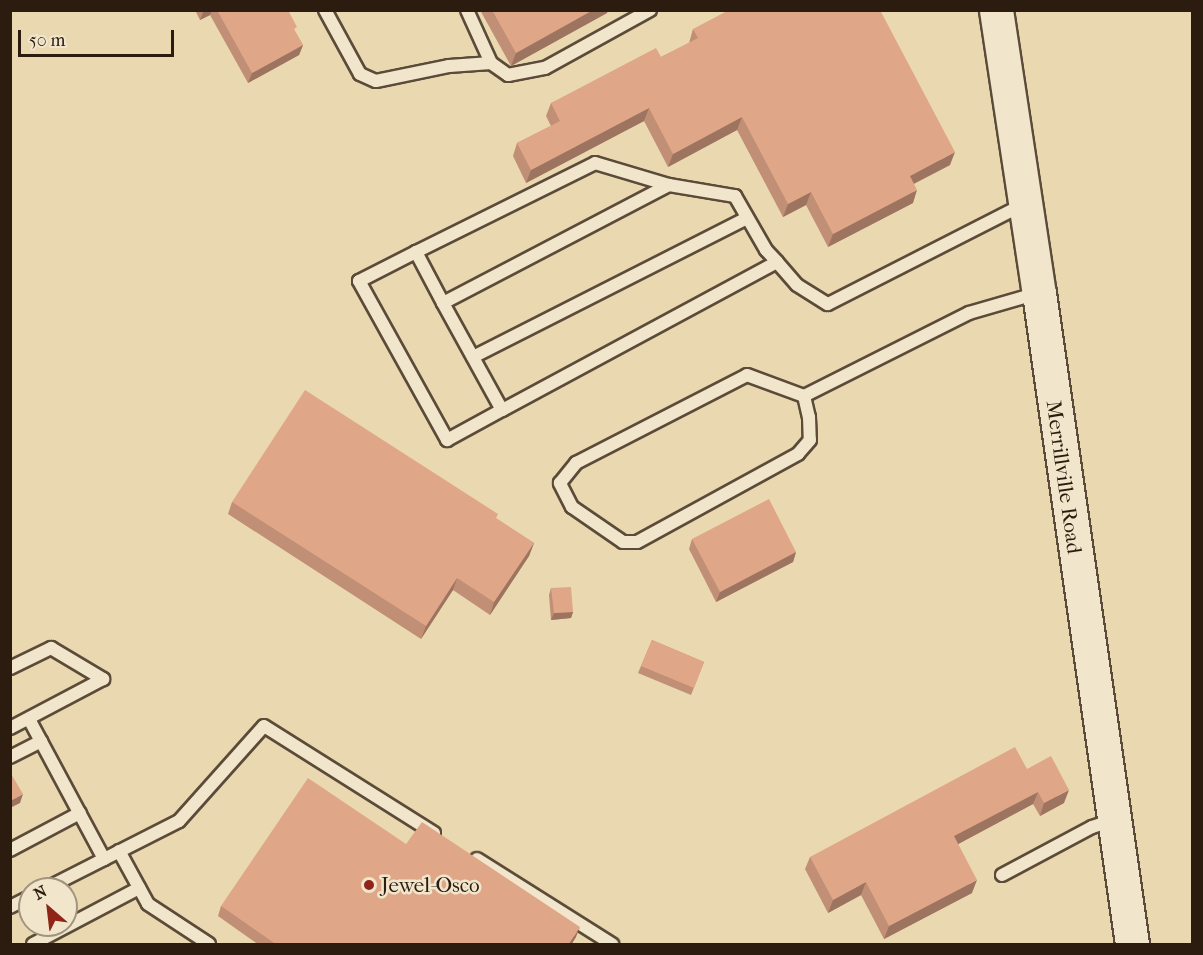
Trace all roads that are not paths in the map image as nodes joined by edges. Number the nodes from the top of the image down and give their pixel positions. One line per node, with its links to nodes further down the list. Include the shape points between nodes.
1 (325, 10): 5 (lane, via 360,74 375,81 449,66)
2 (467, 10): 5 (lane)
3 (650, 10): 5 (lane, via 545,68 508,75)
4 (996, 10): 7 (street, Merrillville Road)
5 (491, 63)
6 (669, 185): 8 (lane, via 735,196); 9 (lane, via 595,163); 12 (lane)
7 (1025, 203): 10 (lane, via 828,304 797,285); 11 (street, Merrillville Road)
8 (747, 218): 10 (lane); 13 (lane)
9 (416, 252): 12 (lane); 15 (lane, via 359,281 447,440)
10 (777, 262): 15 (lane)
11 (1039, 293): 14 (lane, via 969,313); 22 (street, Merrillville Road)
12 (443, 303): 13 (lane)
13 (473, 357): 15 (lane)
14 (804, 396): 14 (lane, via 747,375 576,463 560,483 572,507 623,542 637,542 798,454 810,440)
15 (502, 410)
16 (10, 668): 17 (lane, via 51,648 103,679)
17 (29, 718): 18 (lane); 19 (lane)
18 (10, 728)
19 (41, 741): 20 (lane); 21 (lane)
20 (10, 757)
21 (80, 813): 24 (lane); 27 (lane)
22 (1113, 820): 28 (lane, via 1092,826); 34 (street, Merrillville Road)
23 (443, 838): 25 (lane, via 264,726 179,821)
24 (10, 850)
25 (119, 851): 27 (lane); 30 (lane)
26 (463, 851): 33 (lane)
27 (104, 859): 29 (lane)
28 (1002, 875)
29 (69, 877)
30 (139, 888): 31 (lane); 32 (lane, via 148,904)
31 (33, 945)
32 (209, 945)
33 (612, 945)
34 (1132, 945)

